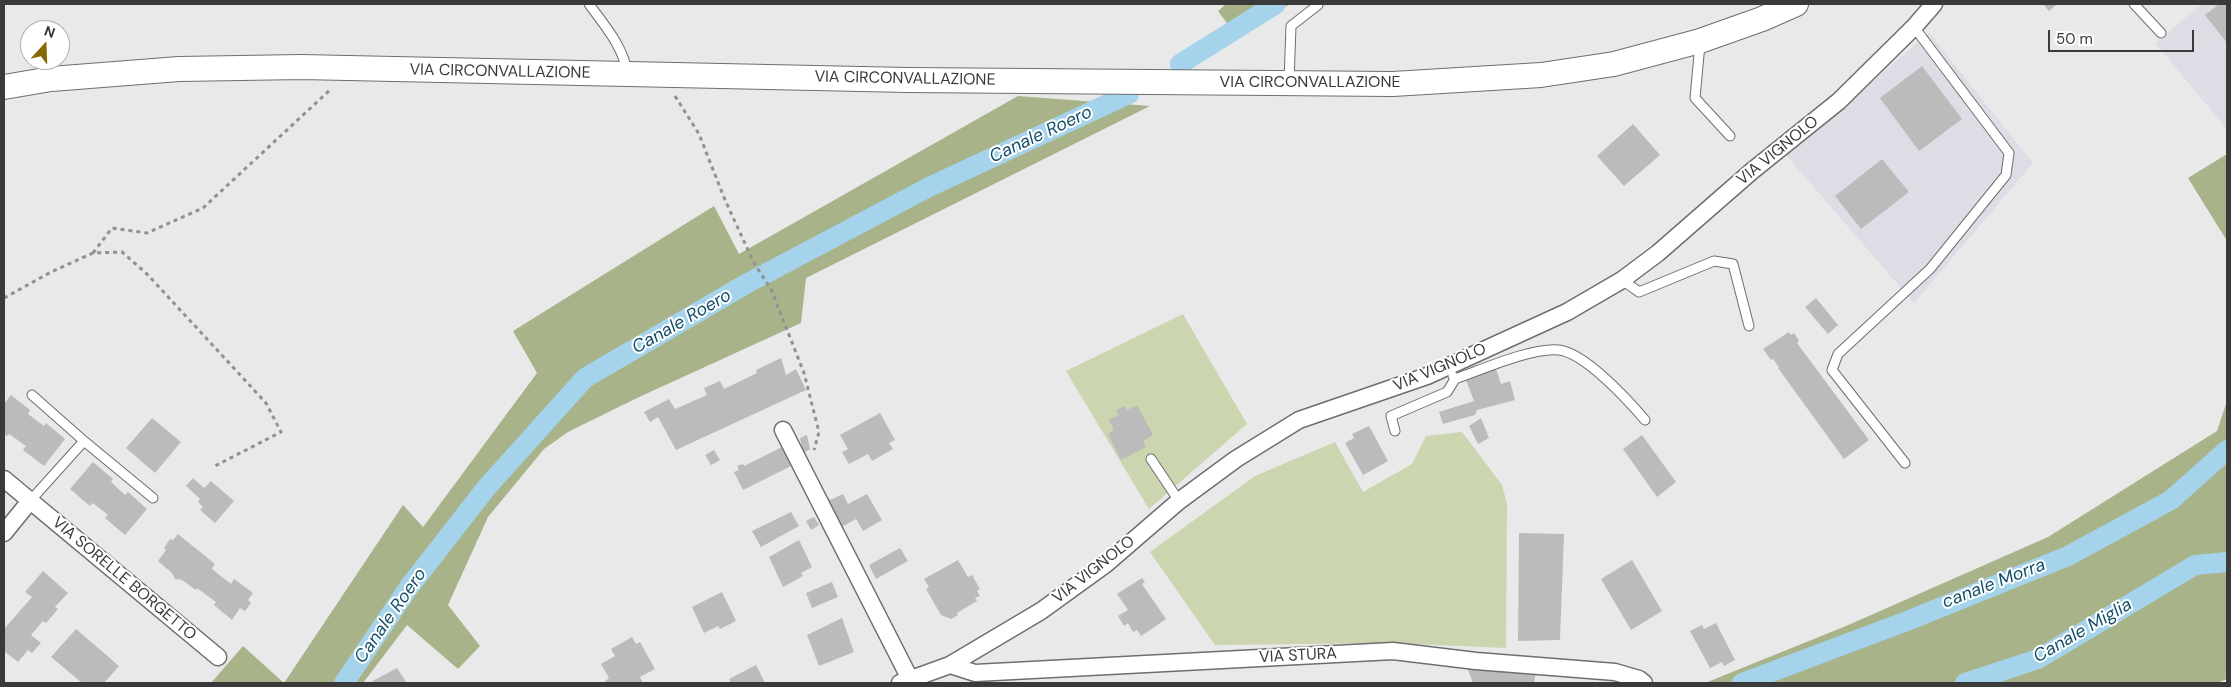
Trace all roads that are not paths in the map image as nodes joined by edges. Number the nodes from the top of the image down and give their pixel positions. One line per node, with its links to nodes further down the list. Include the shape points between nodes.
1 (590, 4): 9 (lane, via 618,46)
2 (1796, 4): 8 (main road, VIA CIRCONVALLAZIONE)
3 (1934, 4): 6 (street, VIA VIGNOLO)
4 (2134, 4): 7 (lane)
5 (1318, 5): 10 (lane, via 1291,26)
6 (1914, 27): 13 (street, VIA VIGNOLO, via 1839,101); 22 (lane, via 2009,153 2006,174 1930,269 1838,354 1832,370)
7 (2161, 33)
8 (1700, 41): 10 (main road, VIA CIRCONVALLAZIONE, via 1614,64 1541,75 1393,84); 12 (lane, via 1694,98)
9 (627, 74): 10 (main road, VIA CIRCONVALLAZIONE); 11 (main road, VIA CIRCONVALLAZIONE, via 301,67 179,69 51,79)
10 (1289, 83)
11 (4, 87)
12 (1730, 136)
13 (1622, 280): 14 (lane, via 1639,292 1714,261 1732,264); 15 (street, VIA VIGNOLO)
14 (1749, 326)
15 (1452, 372): 17 (lane, via 1532,352 1559,350 1576,357 1618,389); 19 (lane, via 1447,392 1391,416); 26 (street, VIA VIGNOLO, via 1427,376 1299,420 1236,459)
16 (32, 395): 20 (lane)
17 (1645, 420)
18 (783, 430): 30 (street, VIA VIGNOLO)
19 (1395, 431)
20 (84, 441): 24 (lane); 25 (lane)
21 (1151, 459): 26 (lane)
22 (1905, 463)
23 (4, 479): 25 (street, VIA SORELLE BORGETTO)
24 (153, 498)
25 (30, 501): 27 (street); 28 (street, VIA SORELLE BORGETTO)
26 (1178, 501): 29 (street, VIA VIGNOLO, via 1106,564 1041,611)
27 (4, 533)
28 (218, 657)
29 (950, 665): 30 (street, VIA VIGNOLO); 31 (street, VIA STURA, via 975,673 1394,651 1615,672)
30 (905, 681)
31 (1644, 683)

